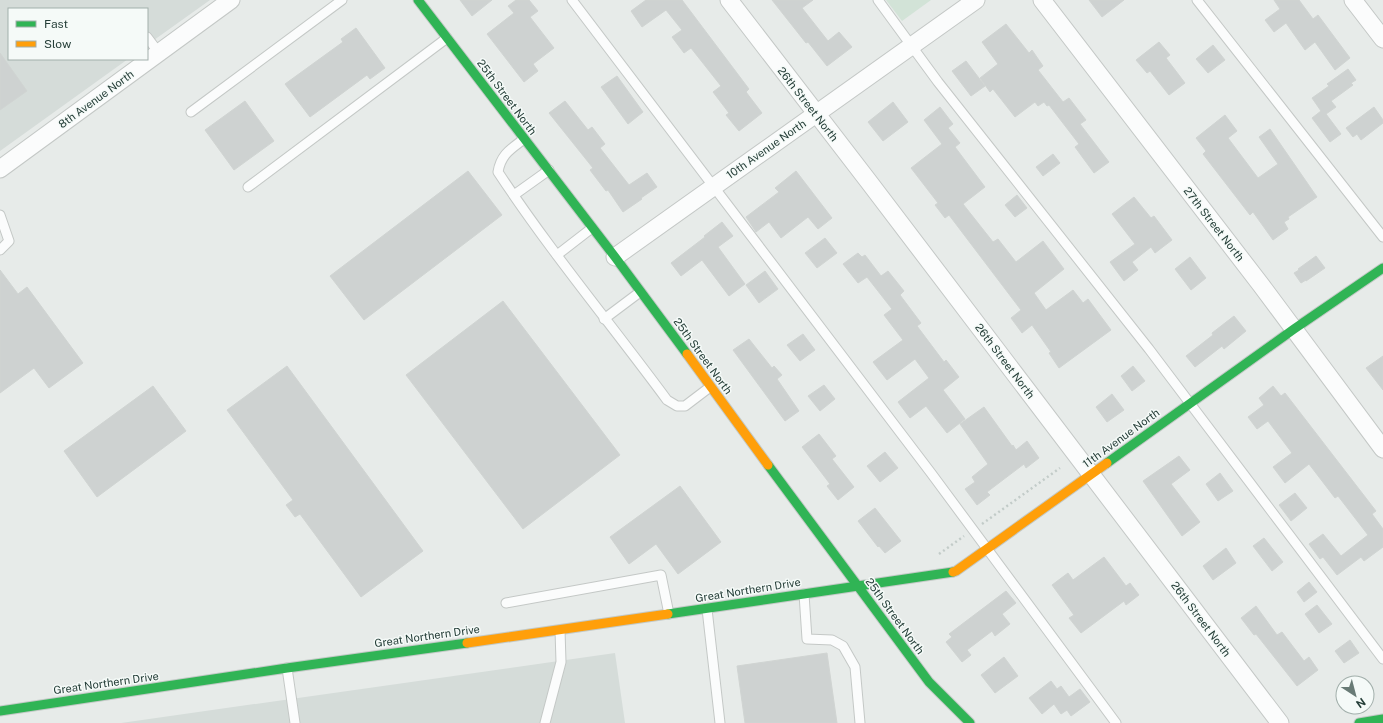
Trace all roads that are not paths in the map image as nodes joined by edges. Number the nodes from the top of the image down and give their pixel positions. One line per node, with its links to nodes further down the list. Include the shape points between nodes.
1 (231, 0): 15 (street, 8th Avenue North)
2 (342, 0): 16 (lane)
3 (418, 0): 12 (street, 25th Street North)
4 (572, 0): 21 (lane)
5 (729, 0): 17 (street, 26th Street North)
6 (878, 0): 14 (lane)
7 (976, 0): 14 (street, 10th Avenue North)
8 (1042, 0): 33 (street, 27th Street North)
9 (1197, 0): 26 (lane)
10 (1353, 0): 13 (street)
11 (148, 38): 15 (lane)
12 (447, 38): 18 (street, 25th Street North); 22 (lane)
13 (1383, 39)
14 (912, 46): 17 (street, 10th Avenue North); 35 (lane)
15 (159, 53): 19 (street, 8th Avenue North)
16 (191, 112)
17 (816, 114): 21 (street, 10th Avenue North); 37 (street, 26th Street North)
18 (524, 139): 20 (street, 25th Street North); 23 (lane, via 505,154 498,172)
19 (0, 169)
20 (548, 170): 23 (lane); 25 (street, 25th Street North)
21 (714, 186): 29 (street, 10th Avenue North); 38 (lane)
22 (248, 187)
23 (514, 195): 28 (lane)
24 (0, 215): 27 (lane, via 9,241)
25 (592, 228): 28 (lane); 29 (street, 25th Street North)
26 (1383, 237)
27 (0, 250)
28 (556, 255): 32 (lane)
29 (614, 257): 31 (street, 25th Street North)
30 (1383, 268): 33 (street, 11th Avenue North)
31 (640, 292): 32 (lane); 34 (street, 25th Street North)
32 (604, 319): 34 (lane, via 667,400 677,406 685,406)
33 (1294, 330): 35 (street, 11th Avenue North); 36 (street, 27th Street North)
34 (710, 387): 39 (street, 25th Street North)
35 (1190, 404): 37 (street, 11th Avenue North); 45 (lane)
36 (1383, 449)
37 (1091, 474): 38 (street, 11th Avenue North); 55 (street, 26th Street North)
38 (987, 549): 39 (street, 11th Avenue North, via 956,571); 54 (lane)
39 (858, 586): 40 (street, Great Northern Drive); 53 (street, 25th Street North, via 929,682)
40 (804, 594): 42 (street, Great Northern Drive); 52 (lane, via 807,638 832,640 843,646 855,667)
41 (506, 603): 43 (lane, via 661,575)
42 (707, 609): 43 (street, Great Northern Drive); 51 (lane)
43 (669, 614): 44 (street, Great Northern Drive)
44 (560, 630): 46 (street, Great Northern Drive); 50 (lane, via 561,662)
45 (1383, 659)
46 (287, 668): 47 (street, Great Northern Drive); 49 (lane)
47 (0, 711)
48 (1379, 721): 56 (street)
49 (295, 723)
50 (545, 723)
51 (720, 723)
52 (860, 723)
53 (970, 723)
54 (1116, 723)
55 (1280, 723)
56 (1360, 723)

